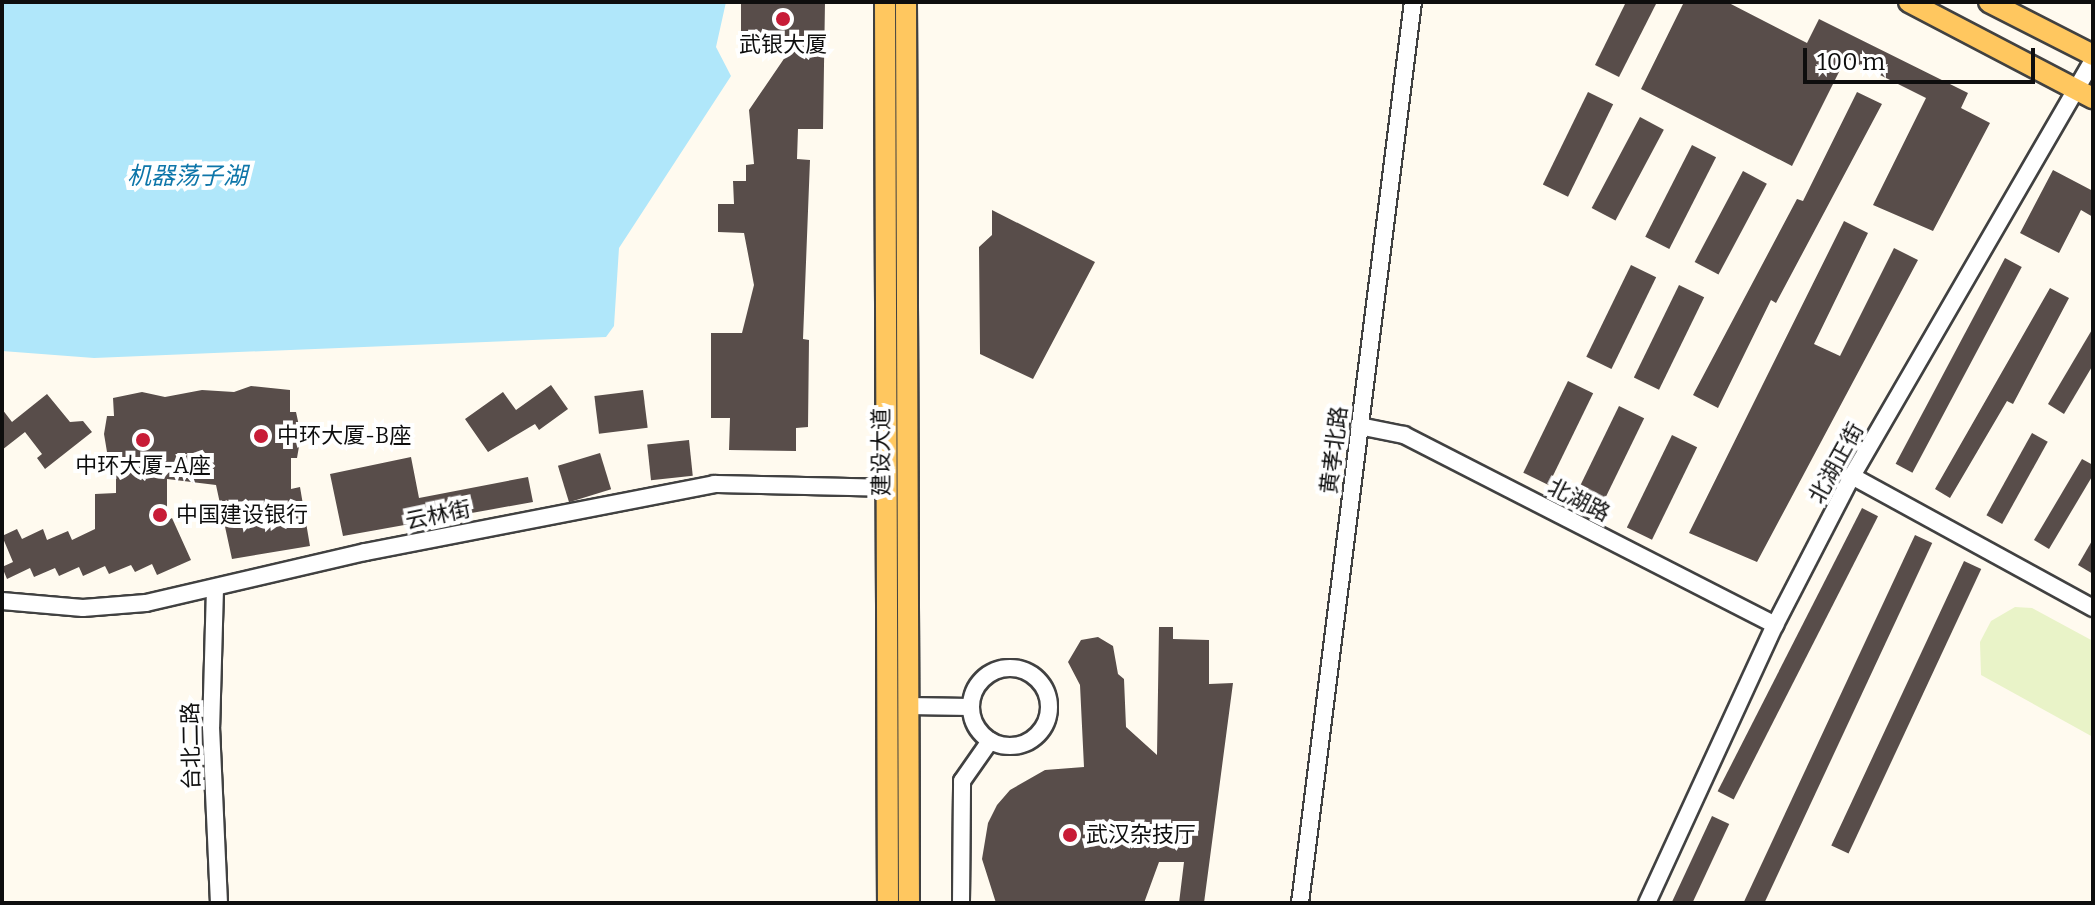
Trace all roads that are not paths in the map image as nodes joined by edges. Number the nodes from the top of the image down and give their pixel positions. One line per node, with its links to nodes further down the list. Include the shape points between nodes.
1 (885, 2): 10 (main road, 建设大道)
2 (906, 2): 15 (main road, 建设大道)
3 (1413, 2): 8 (street, 黄孝北路)
4 (1909, 2): 7 (main road)
5 (1989, 2): 6 (main road)
6 (2093, 58): 7 (street, 北湖正街)
7 (2084, 93): 9 (street, 北湖正街)
8 (1359, 426): 14 (street, 北湖路, via 1404,435); 22 (street, 黄孝北路)
9 (1852, 476): 13 (street); 14 (street, 北湖正街)
10 (886, 488): 11 (street, 云林街, via 714,484); 19 (main road, 建设大道)
11 (215, 588): 12 (street, 云林街, via 146,603 83,608); 18 (street, 台北二路, via 211,727)
12 (2, 601)
13 (2093, 608)
14 (1775, 625): 23 (street, 北湖正街)
15 (908, 706): 16 (street); 20 (main road, 建设大道)
16 (970, 707): 17 (street, via 979,732); 17 (street, via 979,682 1000,668 1025,670 1044,686 1050,710 1040,734 1016,746)
17 (990, 741): 21 (street, via 962,781)
18 (219, 903)
19 (888, 903)
20 (909, 903)
21 (961, 903)
22 (1300, 903)
23 (1647, 903)

